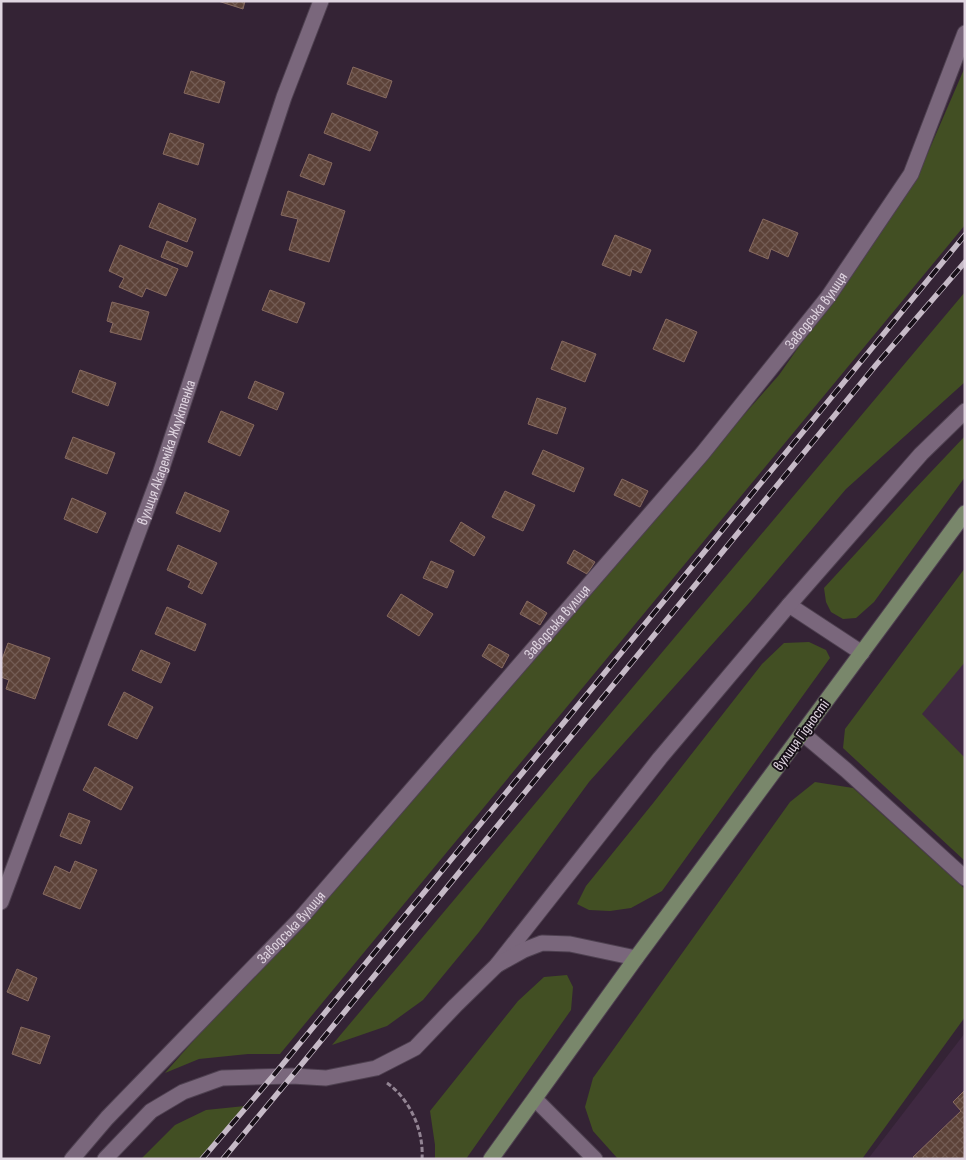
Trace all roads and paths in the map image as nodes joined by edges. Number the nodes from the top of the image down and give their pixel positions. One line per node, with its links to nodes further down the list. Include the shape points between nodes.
1 (321, 1): 9 (street, вулиця Академіка Жлуктенка, via 284,97 160,474)
2 (965, 33): 14 (street, Заводська вулиця, via 911,174 828,297 702,454 299,920 107,1118)
3 (965, 411): 5 (street, via 920,454)
4 (965, 513): 6 (main road, вулиця Гідності)
5 (789, 605): 6 (street); 11 (street, via 660,758)
6 (862, 653): 7 (main road, вулиця Гідності)
7 (802, 733): 8 (street); 10 (main road, вулиця Гідності)
8 (965, 878)
9 (1, 902)
10 (636, 958): 11 (street, via 570,944 542,943); 13 (main road, вулиця Гідності)
11 (497, 965): 12 (street, via 415,1048)
12 (368, 1070): 15 (street, via 326,1078 222,1078 183,1092 152,1111); 16 (path, via 403,1097 419,1131)
13 (535, 1099): 17 (main road, вулиця Гідності); 18 (street)
14 (72, 1159)
15 (105, 1159)
16 (422, 1159)
17 (491, 1159)
18 (595, 1159)

